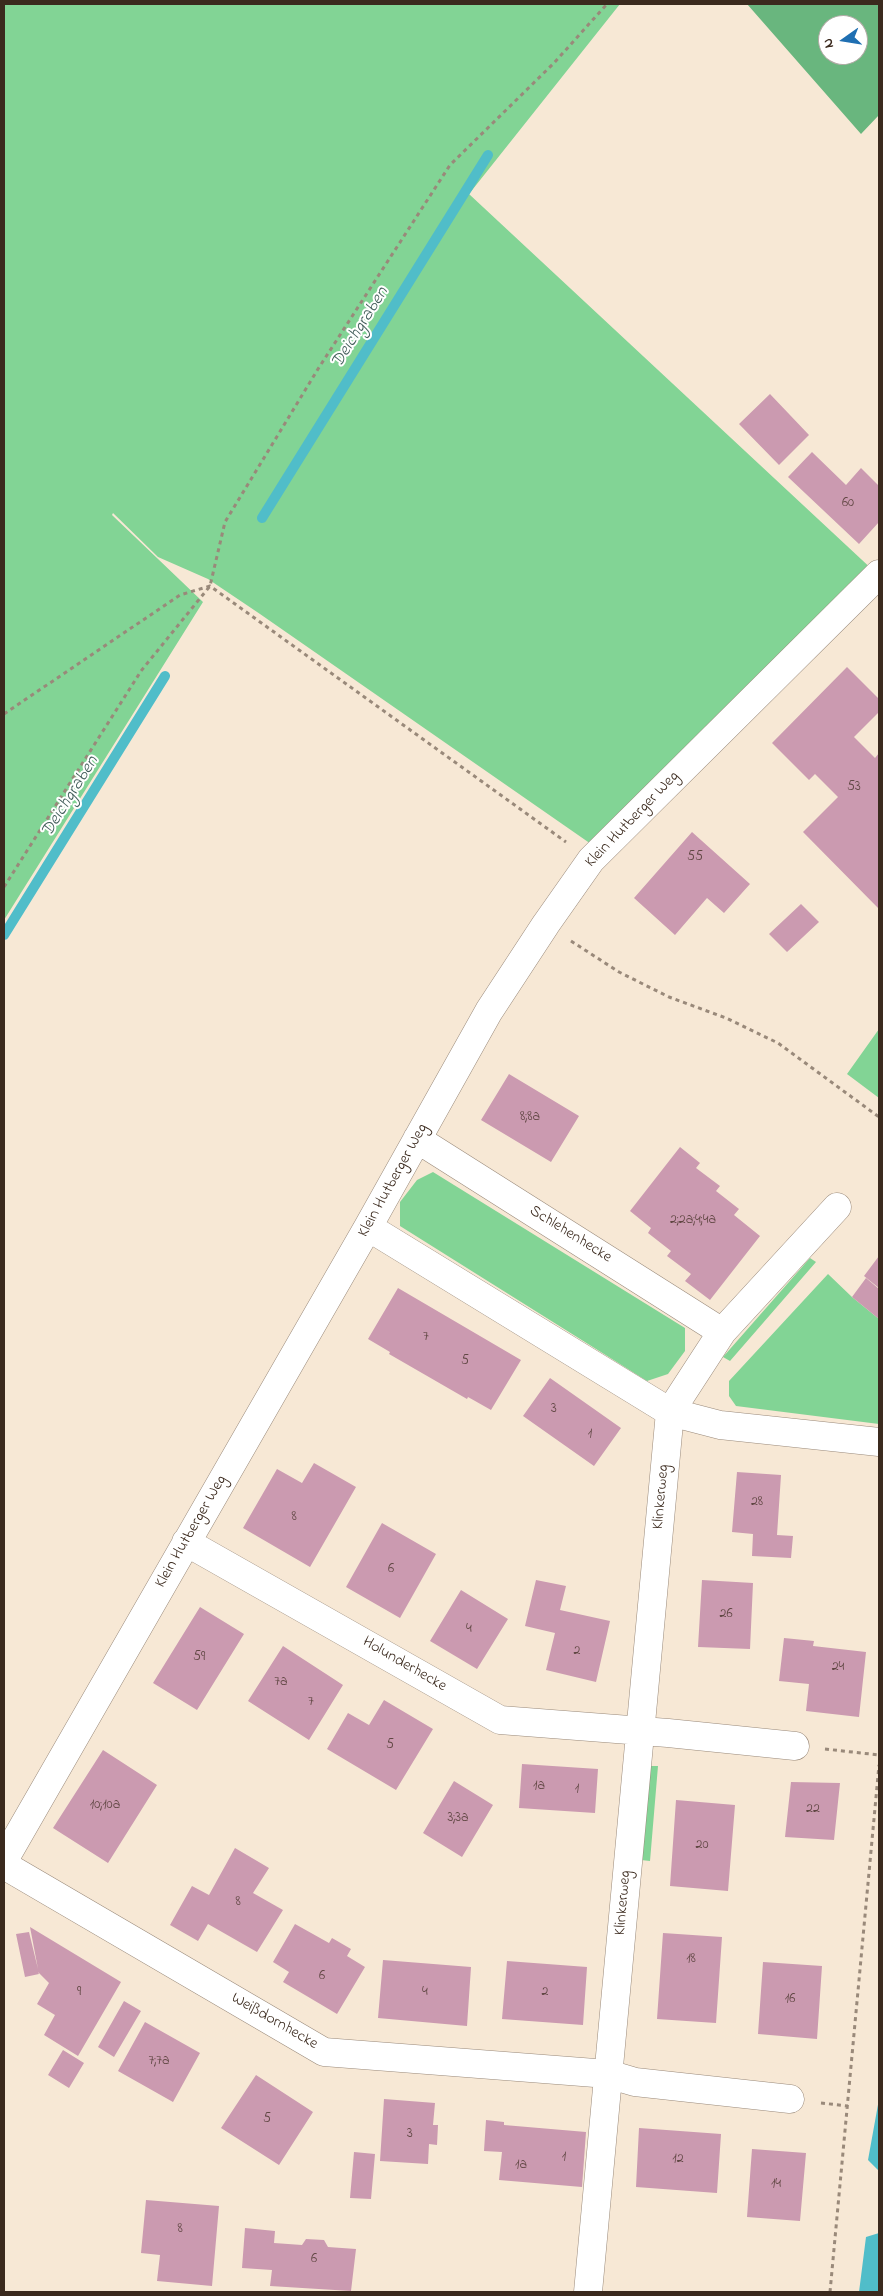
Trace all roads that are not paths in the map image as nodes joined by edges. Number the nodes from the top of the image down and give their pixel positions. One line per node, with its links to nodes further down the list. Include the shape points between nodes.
1 (879, 574): 2 (street, Klein Hutberger Weg, via 591,860 489,1011)
2 (417, 1139): 4 (street, Klein Hutberger Weg); 5 (street, Schlehenhecke)
3 (837, 1207): 5 (street, Klinkerweg)
4 (368, 1227): 6 (street); 8 (street, Klein Hutberger Weg)
5 (722, 1332): 6 (street, Klinkerweg)
6 (670, 1412): 7 (street, via 720,1425); 9 (street, Klinkerweg)
7 (879, 1442)
8 (186, 1542): 9 (street, Holunderhecke, via 500,1720); 11 (street, Klein Hutberger Weg)
9 (640, 1731): 10 (street); 13 (street, Klinkerweg)
10 (795, 1746)
11 (4, 1860)
12 (4, 1865): 13 (street, Weißdornhecke, via 324,2052)
13 (608, 2074): 14 (street, via 635,2082); 15 (street, Klinkerweg)
14 (790, 2099)
15 (588, 2292)

